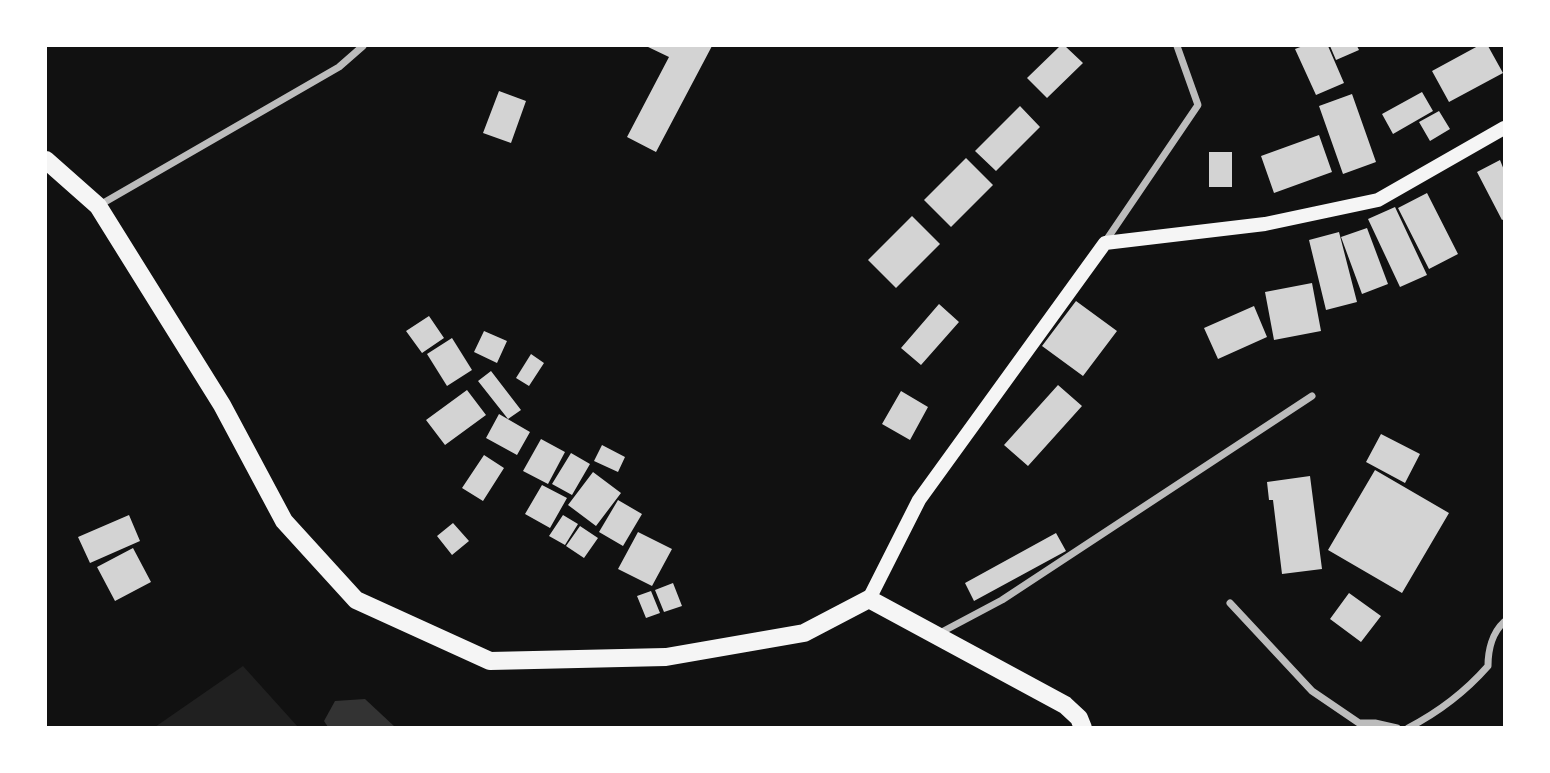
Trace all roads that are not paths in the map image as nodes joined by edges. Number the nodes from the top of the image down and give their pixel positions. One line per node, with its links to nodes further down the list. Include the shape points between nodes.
1 (363, 46): 5 (street, via 339,68)
2 (1177, 46): 6 (street, via 1198,106)
3 (1504, 128): 6 (main road, via 1378,200 1265,224)
4 (46, 160): 5 (main road)
5 (98, 206): 8 (main road, via 222,405 284,521 356,600 490,661 666,657 804,633)
6 (1105, 243): 8 (main road, via 919,500)
7 (1312, 396): 11 (street, via 1002,600)
8 (869, 599): 11 (main road)
9 (1230, 603): 13 (street, via 1312,691 1359,723)
10 (1504, 622): 14 (street, via 1488,651 1488,666)
11 (936, 635): 12 (main road, via 1065,705)
12 (1083, 727)
13 (1397, 727)
14 (1408, 727)

